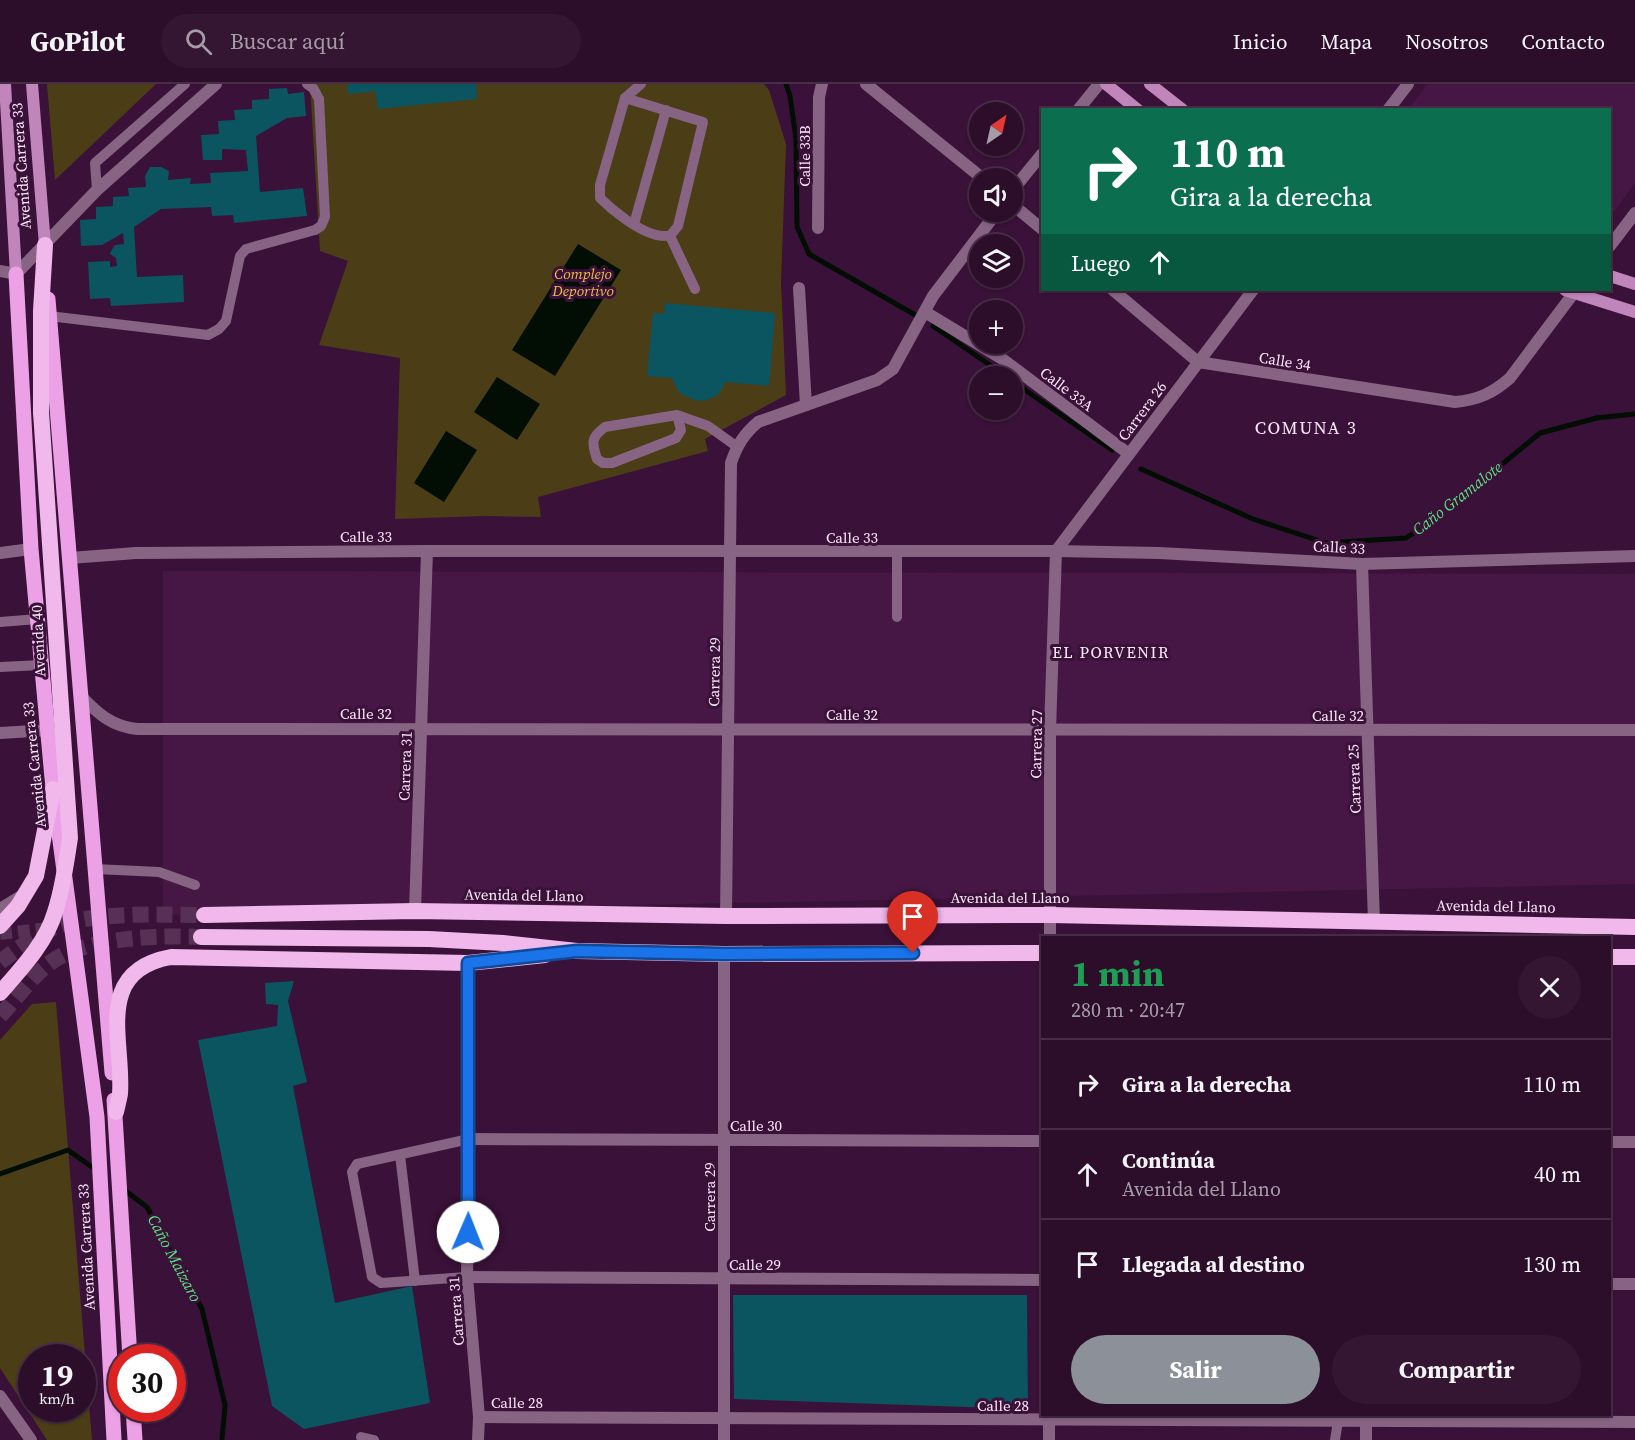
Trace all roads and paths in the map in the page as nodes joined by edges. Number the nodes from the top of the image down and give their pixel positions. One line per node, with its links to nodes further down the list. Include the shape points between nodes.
1 (5, 84): 33 (main road, Avenida Carrera 33)
2 (32, 84): 30 (main road, Avenida Carrera 33)
3 (185, 84): 22 (lane, via 95,164)
4 (216, 84): 22 (street)
5 (307, 84): 44 (lane, via 319,99 325,217 315,230 246,249 240,256 226,321 219,329 208,335)
6 (640, 84): 13 (lane)
7 (822, 84): 27 (street, Calle 33B)
8 (866, 84): 20 (street)
9 (1099, 84): 14 (street)
10 (1106, 84): 15 (main road)
11 (1150, 84): 16 (main road)
12 (1404, 85): 17 (street)
13 (625, 98): 18 (lane); 26 (lane, via 600,185 600,198)
14 (1080, 108)
15 (1136, 108)
16 (1180, 108)
17 (1389, 108)
18 (666, 110): 26 (lane); 29 (lane, via 703,122 678,226)
19 (1041, 155): 21 (street)
20 (970, 168)
21 (1023, 177)
22 (97, 190): 30 (street)
23 (1635, 213): 31 (street)
24 (1023, 214): 28 (street)
25 (989, 222): 42 (street)
26 (634, 224): 29 (lane, via 656,236)
27 (819, 228)
28 (1041, 229)
29 (670, 236): 37 (lane)
30 (45, 245): 33 (street); 44 (main road, Avenida Carrera 33); 47 (highway, Avenida Carrera 33)
31 (1611, 245)
32 (0, 271): 33 (street)
33 (16, 274): 51 (main road, Avenida Carrera 33)
34 (1611, 276): 35 (main road)
35 (1635, 284)
36 (800, 288): 46 (street)
37 (695, 289)
38 (1114, 291): 45 (street)
39 (1252, 291): 45 (street, Carrera 26)
40 (1570, 291): 45 (street, Calle 34, via 1510,378 1478,399 1443,402)
41 (1574, 291): 43 (main road)
42 (925, 312): 46 (street, via 893,369 877,380); 50 (street, Calle 33A, via 1001,358)
43 (1635, 312)
44 (49, 316): 58 (main road, Avenida Carrera 33)
45 (1198, 362): 50 (street, Carrera 26)
46 (806, 405): 49 (street, Carrera 29, via 758,422)
47 (41, 412): 75 (highway, Avenida 40, bridge, via 70,838)
48 (677, 414): 48 (lane, via 681,430 676,438 612,463 597,459 592,443 605,427); 49 (lane, via 708,426)
49 (736, 446): 53 (street, Carrera 29, via 731,463)
50 (1129, 454): 54 (street, Carrera 26)
51 (31, 549): 56 (street); 61 (main road, Avenida Carrera 33)
52 (427, 551): 53 (street, Calle 33); 58 (street, Calle 33, via 136,553); 66 (street, Carrera 31)
53 (730, 551): 55 (street, Calle 33); 67 (street, Carrera 29)
54 (1056, 551): 55 (street, Calle 33); 59 (street, Calle 33); 69 (street, Carrera 27)
55 (897, 552): 60 (lane)
56 (0, 553)
57 (1635, 556): 59 (street, Calle 33)
58 (69, 558): 65 (main road, Avenida Carrera 33)
59 (1362, 564): 70 (street, Carrera 25)
60 (897, 617)
61 (38, 619): 62 (lane); 63 (main road, Avenida Carrera 33)
62 (0, 622)
63 (42, 665): 64 (lane); 68 (main road, Avenida Carrera 33)
64 (0, 667)
65 (80, 695): 66 (street, Calle 32, via 96,713 130,729); 74 (main road, Avenida Carrera 33)
66 (421, 728): 67 (street, Calle 32); 79 (street, Carrera 31)
67 (728, 729): 69 (street, Calle 32); 82 (street, Carrera 29)
68 (49, 730): 72 (street); 73 (main road, Avenida Carrera 33)
69 (1050, 730): 70 (street, Calle 32); 81 (street, Carrera 27)
70 (1368, 730): 71 (street, Calle 32); 83 (street, Carrera 25)
71 (1635, 730)
72 (0, 733)
73 (53, 789): 75 (main road, Avenida Carrera 33); 77 (highway, via 36,876)
74 (95, 869): 76 (lane, via 159,872); 95 (main road, Avenida Carrera 33)
75 (64, 873): 94 (highway, Avenida 40, bridge, via 55,914 37,947); 119 (main road, Avenida Carrera 33, via 97,1117)
76 (195, 885)
77 (27, 892): 78 (street); 84 (highway)
78 (0, 909)
79 (415, 911): 80 (highway, Avenida del Llano); 82 (highway, Avenida del Llano)
80 (204, 915)
81 (1050, 915): 82 (highway, Avenida del Llano); 83 (highway, Avenida del Llano); 86 (street, Carrera 27)
82 (726, 916)
83 (1374, 922): 85 (highway, Avenida del Llano)
84 (0, 926)
85 (1635, 927)
86 (1050, 936)
87 (201, 937): 88 (highway, via 429,939)
88 (577, 951): 90 (highway); 93 (highway)
89 (1041, 953): 90 (highway)
90 (724, 954): 97 (street, Carrera 29)
91 (1611, 957): 92 (highway)
92 (1635, 957)
93 (468, 963): 95 (highway, via 171,957 151,962 134,973 119,998 116,1017 120,1095); 96 (street, Carrera 31)
94 (0, 993)
95 (116, 1112): 108 (main road, Avenida Carrera 33)
96 (469, 1139): 97 (street, Calle 30); 101 (lane); 102 (street, Carrera 31)
97 (724, 1140): 98 (street, Calle 30); 103 (street, Carrera 29)
98 (1041, 1141)
99 (1611, 1142): 100 (street)
100 (1635, 1142)
101 (400, 1155): 105 (lane); 105 (lane, via 357,1164 352,1172 372,1277 381,1284)
102 (467, 1278): 103 (street, Calle 29); 105 (lane); 110 (street, Carrera 31)
103 (724, 1279): 104 (street, Calle 29); 113 (street, Carrera 29)
104 (1041, 1280)
105 (415, 1281)
106 (1611, 1284): 107 (street)
107 (1635, 1284)
108 (129, 1344)
109 (0, 1396): 118 (street)
110 (479, 1417): 113 (street, Calle 28); 122 (street, Carrera 31)
111 (1049, 1417): 113 (street, Calle 28); 114 (street, Calle 28); 124 (street)
112 (1366, 1418): 114 (street, Calle 28); 116 (street, Calle 28); 126 (street)
113 (724, 1419): 123 (street, Carrera 29)
114 (1338, 1421): 125 (lane)
115 (134, 1422): 120 (main road)
116 (1635, 1422)
117 (361, 1437): 121 (lane)
118 (31, 1440)
119 (114, 1440)
120 (135, 1440)
121 (374, 1440)
122 (478, 1440)
123 (724, 1440)
124 (1049, 1440)
125 (1335, 1440)
126 (1366, 1440)

